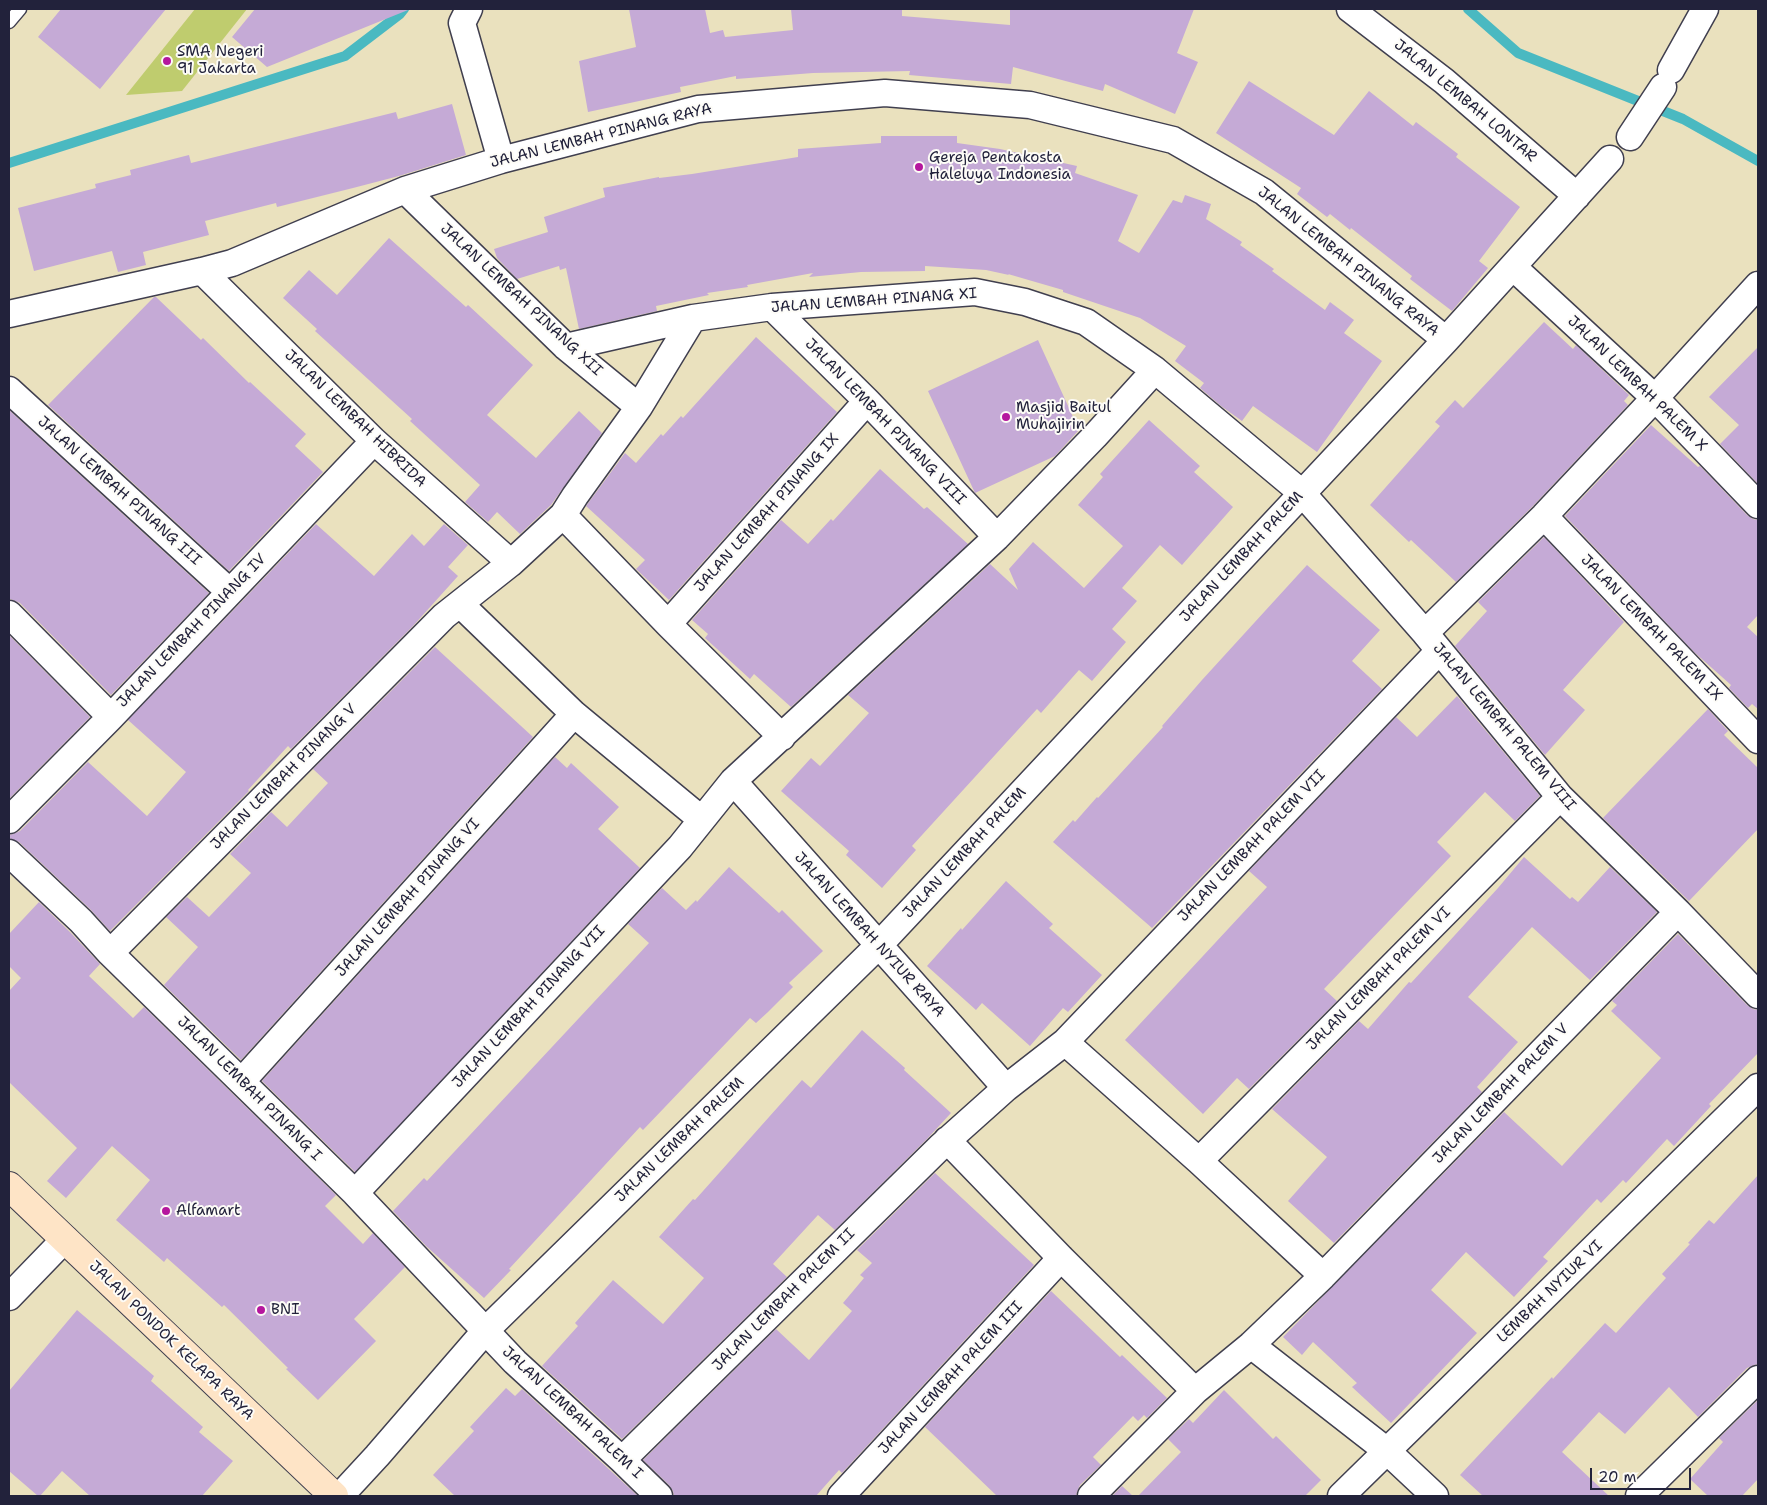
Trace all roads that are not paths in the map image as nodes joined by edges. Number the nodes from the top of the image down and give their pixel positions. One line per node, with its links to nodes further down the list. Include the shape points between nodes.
1 (20, 9): 5 (lane)
2 (470, 9): 8 (street, via 462,23)
3 (1350, 9): 10 (street, JALAN LEMBAH LONTAR, via 1444,81)
4 (1705, 9): 6 (street, via 1667,79)
5 (9, 22)
6 (1630, 137)
7 (1610, 159): 10 (street, JALAN LEMBAH PALEM)
8 (501, 160): 9 (street, JALAN LEMBAH PINANG RAYA); 17 (street, JALAN LEMBAH PINANG RAYA, via 698,109 885,93 1030,106 1173,140 1264,192)
9 (405, 190): 12 (street, JALAN LEMBAH PINANG RAYA, via 232,263); 18 (street, JALAN LEMBAH PINANG XII)
10 (1577, 196): 11 (street, JALAN LEMBAH PALEM)
11 (1513, 267): 17 (street, JALAN LEMBAH PALEM); 21 (street, JALAN LEMBAH PALEM X)
12 (202, 271): 15 (street, JALAN LEMBAH PINANG RAYA); 24 (street, JALAN LEMBAH HIBRIDA)
13 (1758, 285): 21 (street, JALAN LEMBAH PALEM VII)
14 (772, 307): 16 (street, JALAN LEMBAH PINANG XI); 19 (street, JALAN LEMBAH PINANG XI, via 975,292 1025,302 1086,322); 22 (street, JALAN LEMBAH PINANG VIII)
15 (9, 314)
16 (693, 318): 18 (street, JALAN LEMBAH PINANG XI); 23 (street, JALAN LEMBAH PINANG V)
17 (1446, 340): 25 (street, JALAN LEMBAH PALEM)
18 (566, 347): 23 (street, JALAN LEMBAH PINANG XII)
19 (1155, 370): 25 (street, JALAN LEMBAH PINANG XI); 29 (street)
20 (9, 390): 31 (street, JALAN LEMBAH PINANG III)
21 (1655, 398): 26 (street, JALAN LEMBAH PALEM X); 28 (street, JALAN LEMBAH PALEM VII)
22 (867, 402): 29 (street, JALAN LEMBAH PINANG VIII); 34 (street, JALAN LEMBAH PINANG IX)
23 (639, 407): 27 (street, JALAN LEMBAH PINANG V)
24 (374, 441): 30 (street, JALAN LEMBAH HIBRIDA); 31 (street, JALAN LEMBAH PINANG IV)
25 (1302, 493): 35 (street, JALAN LEMBAH PALEM VIII); 46 (street, JALAN LEMBAH PALEM)
26 (1758, 505)
27 (563, 516): 30 (street, JALAN LEMBAH PINANG V); 34 (street)
28 (1544, 516): 35 (street, JALAN LEMBAH PALEM VII); 39 (street, JALAN LEMBAH PALEM IX)
29 (997, 537): 38 (street)
30 (511, 563): 32 (street, JALAN LEMBAH PINANG V)
31 (230, 592): 37 (street, JALAN LEMBAH PINANG IV)
32 (460, 604): 36 (street); 47 (street, JALAN LEMBAH PINANG V, via 444,616)
33 (9, 614): 37 (street)
34 (668, 624): 38 (street)
35 (1432, 642): 41 (street, JALAN LEMBAH PALEM VIII); 49 (street, JALAN LEMBAH PALEM VII)
36 (574, 714): 42 (street); 50 (street, JALAN LEMBAH PINANG VI)
37 (111, 717): 43 (street, JALAN LEMBAH PINANG IV)
38 (782, 737): 40 (street, JALAN LEMBAH PINANG VII)
39 (1758, 740)
40 (733, 782): 42 (street, JALAN LEMBAH PINANG VII); 46 (street, JALAN LEMBAH NYIUR RAYA)
41 (1560, 796): 45 (street, JALAN LEMBAH PALEM VIII); 54 (street, JALAN LEMBAH PALEM VI)
42 (701, 819): 56 (street, JALAN LEMBAH PINANG VII, via 680,847)
43 (9, 820)
44 (9, 853): 47 (street, JALAN LEMBAH PINANG I)
45 (1678, 912): 48 (street, JALAN LEMBAH PALEM VIII); 59 (street, JALAN LEMBAH PALEM V)
46 (878, 946): 52 (street, JALAN LEMBAH NYIUR RAYA); 61 (street, JALAN LEMBAH PALEM)
47 (110, 953): 50 (street, JALAN LEMBAH PINANG I)
48 (1758, 995)
49 (1065, 1042): 52 (street, JALAN LEMBAH PALEM VII); 54 (street)
50 (242, 1081): 56 (street, JALAN LEMBAH PINANG I)
51 (1758, 1087): 65 (street, LEMBAH NYIUR VI)
52 (1006, 1088): 53 (street, JALAN LEMBAH PALEM II)
53 (947, 1140): 58 (street); 66 (street, JALAN LEMBAH PALEM II)
54 (1199, 1161): 59 (street)
55 (9, 1186): 57 (street, JALAN PONDOK KELAPA RAYA)
56 (355, 1193): 61 (street, JALAN LEMBAH PINANG I)
57 (65, 1239): 60 (street); 67 (street, JALAN PONDOK KELAPA RAYA)
58 (1061, 1258): 64 (street); 70 (street, JALAN LEMBAH PALEM III)
59 (1323, 1276): 62 (street, JALAN LEMBAH PALEM V)
60 (9, 1297)
61 (486, 1330): 66 (street, JALAN LEMBAH PALEM I, via 515,1362); 68 (street, JALAN LEMBAH PALEM)
62 (1251, 1344): 64 (street, JALAN LEMBAH PALEM V); 65 (street)
63 (1758, 1379): 74 (street)
64 (1195, 1391): 71 (street, JALAN LEMBAH PALEM V)
65 (1387, 1451): 72 (street, LEMBAH NYIUR VI); 73 (street)
66 (622, 1460): 69 (street, JALAN LEMBAH PALEM I)
67 (334, 1496)
68 (340, 1496)
69 (659, 1496)
70 (840, 1496)
71 (1091, 1496)
72 (1341, 1496)
73 (1435, 1496)
74 (1639, 1496)

